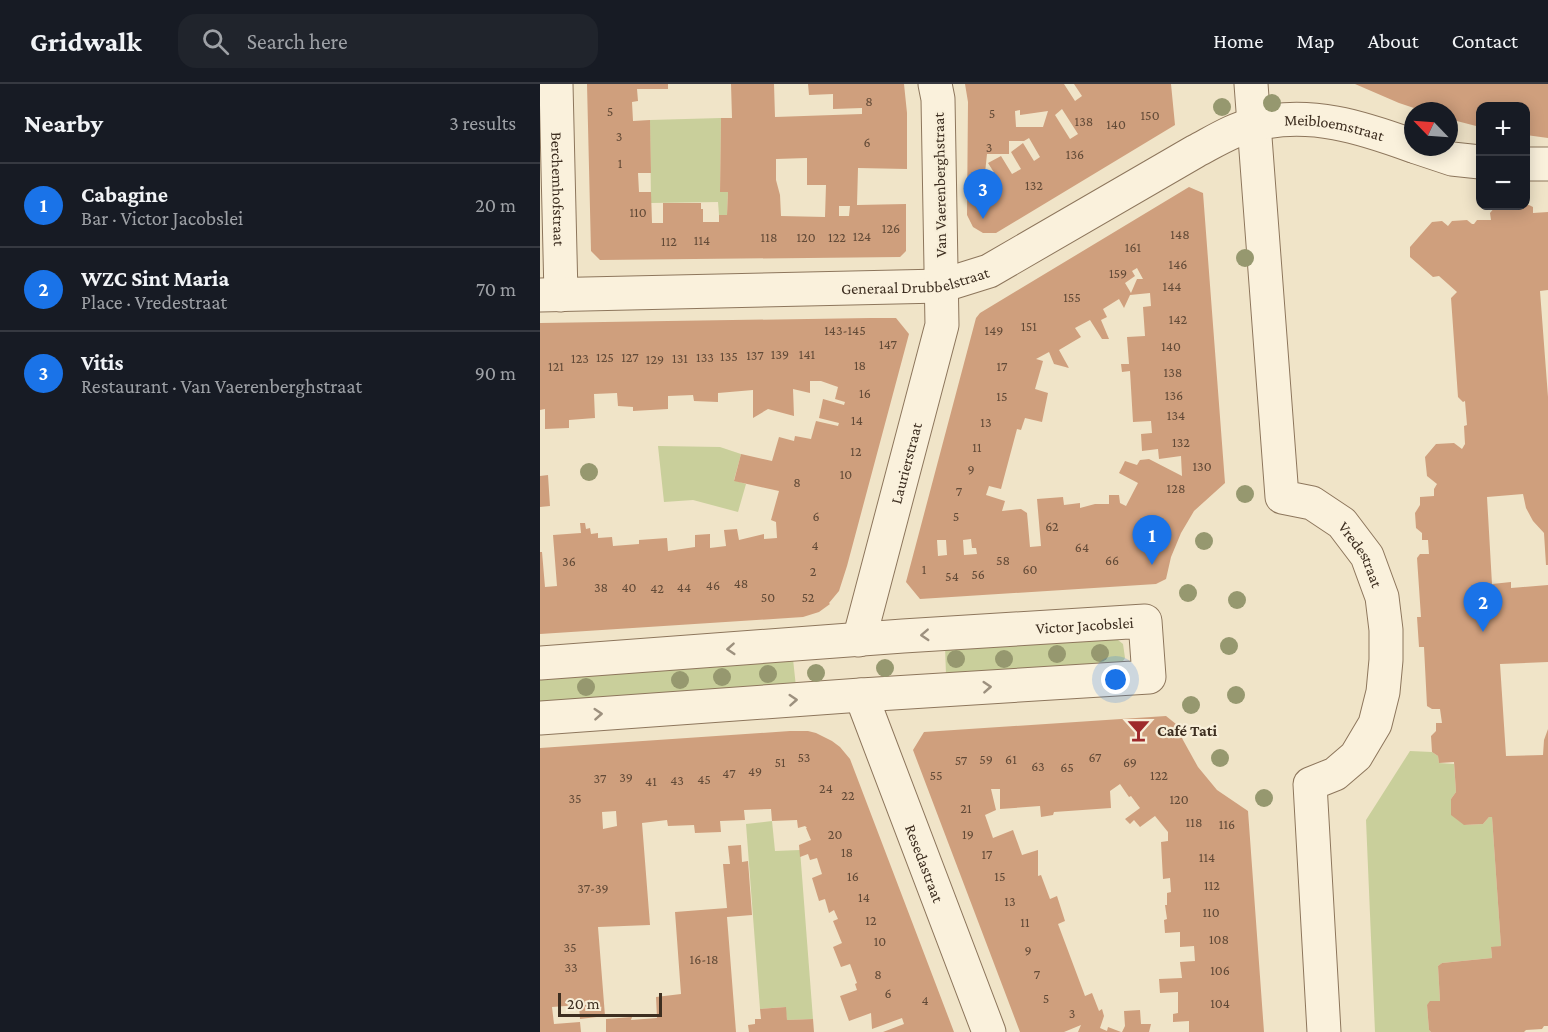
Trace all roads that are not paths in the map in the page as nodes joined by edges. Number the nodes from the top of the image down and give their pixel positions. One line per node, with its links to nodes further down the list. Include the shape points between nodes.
1 (556, 84): 11 (street, Berchemhofstraat)
2 (935, 84): 10 (street, Van Vaerenberghstraat)
3 (1251, 84): 4 (street, Vredestraat)
4 (1253, 124): 5 (street, Meibloemstraat, via 1317,119); 10 (street, Generaal Drubbelstraat, via 1196,151 989,271); 17 (street, Vredestraat, via 1282,498 1311,503 1342,523 1367,556 1382,597 1386,630 1383,692 1375,724 1356,756 1335,774 1310,784)
5 (1404, 143)
6 (1443, 156): 7 (street, Meibloemstraat)
7 (1476, 162)
8 (1530, 164): 9 (street)
9 (1548, 164)
10 (941, 286): 11 (street, Generaal Drubbelstraat); 12 (street, Laurierstraat, via 942,326)
11 (550, 295)
12 (859, 640): 13 (street, Victor Jacobslei, one-way to 13); 14 (street, Victor Jacobslei, one-way to 12, via 1149,677 1145,621)
13 (540, 663)
14 (861, 694): 15 (street, Victor Jacobslei, one-way to 14); 16 (street, Resedastraat)
15 (540, 718)
16 (989, 1032)
17 (1324, 1032)

